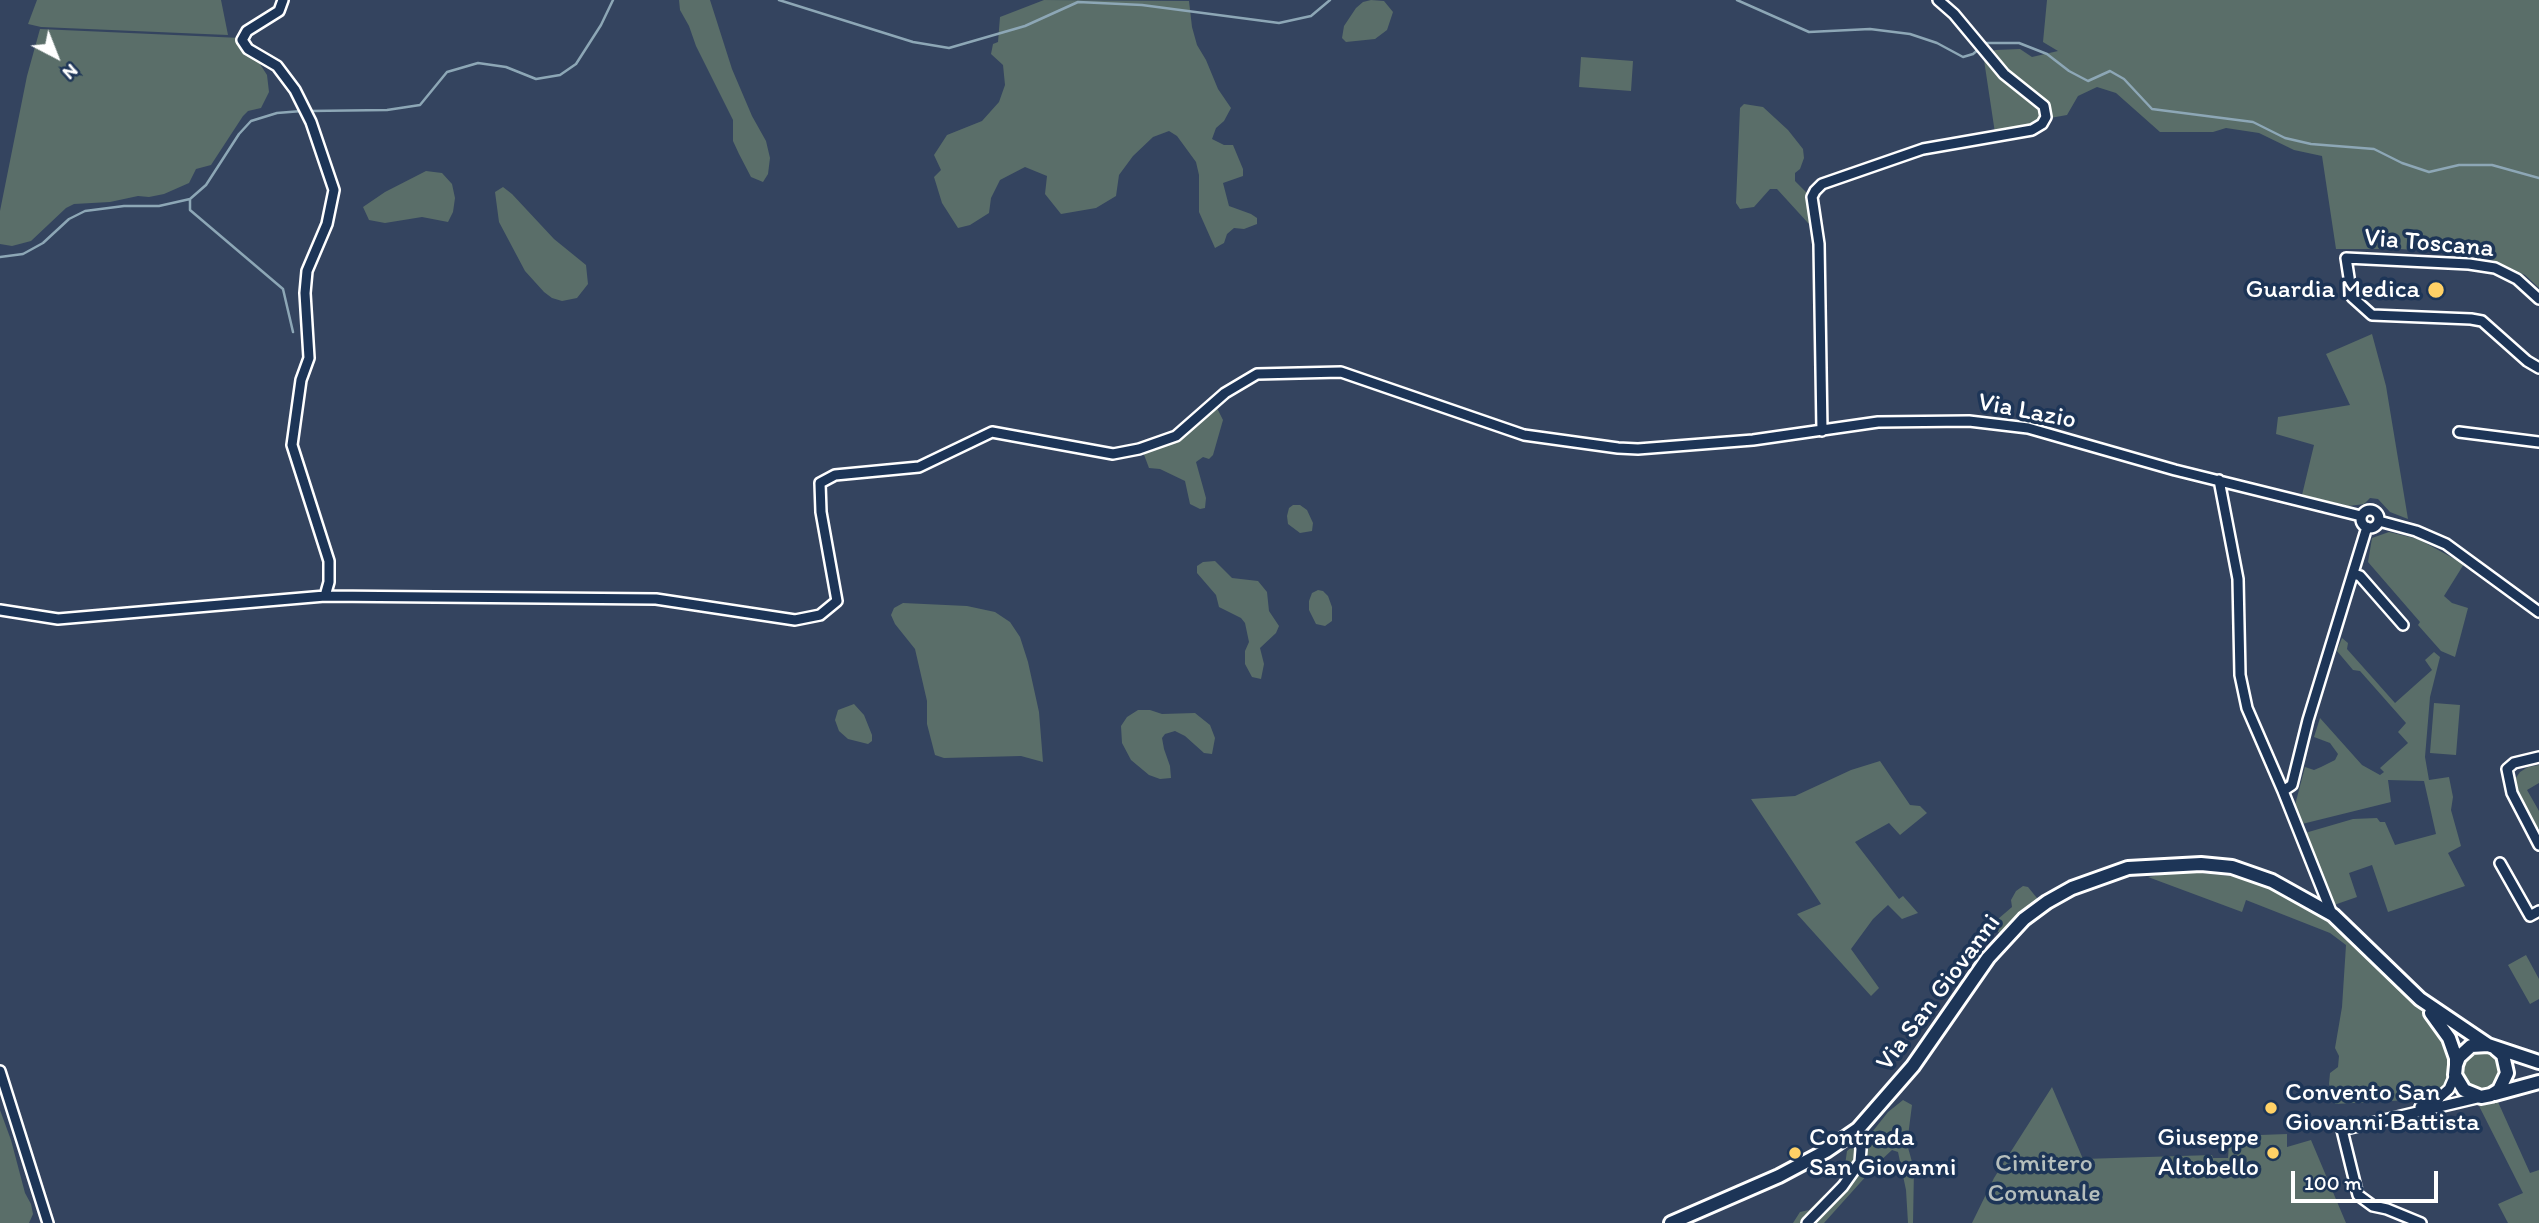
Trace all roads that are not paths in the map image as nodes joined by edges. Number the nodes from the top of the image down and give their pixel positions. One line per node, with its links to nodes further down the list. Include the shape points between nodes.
1 (283, 0): 13 (street, via 279,11 247,30 242,40 248,49 277,66 304,106 334,190 327,224 306,271 309,358 301,380 292,445 329,561)
2 (1938, 0): 5 (street, via 2004,74 2044,106 2046,117 2032,130 1923,149 1883,161 1822,184 1812,197 1819,244)
3 (2539, 299): 4 (street, Via Toscana, via 2517,279 2495,268 2346,258 2352,297 2372,315 2482,321)
4 (2539, 368)
5 (1822, 432): 8 (street, Via Lazio, via 1878,422 1981,422 2028,428); 13 (street, Via Lazio, via 1618,448 1524,435 1341,372 1256,374 1225,393 1176,436 1139,449 1113,454 992,432 919,467 835,475 820,483 837,601 820,615 795,620 656,599)
6 (2459, 432): 7 (street)
7 (2539, 442)
8 (2219, 481): 9 (street, Via Lazio); 18 (street, via 2238,579 2241,675 2247,708)
9 (2361, 516): 10 (street, via 2374,505); 11 (street)
10 (2379, 521): 11 (street); 15 (street, via 2446,544)
11 (2367, 527): 12 (street)
12 (2354, 574): 16 (street); 18 (street, via 2292,785)
13 (325, 596): 14 (street, via 58,619)
14 (0, 610)
15 (2539, 612)
16 (2403, 625)
17 (2539, 757): 19 (street, via 2507,769 2512,793)
18 (2283, 791): 22 (street)
19 (2539, 845)
20 (2500, 863): 21 (street, via 2530,916)
21 (2539, 911)
22 (2333, 915): 23 (main road, Via San Giovanni); 32 (main road, Via San Giovanni, via 2272,881 2232,867 2127,868 2072,888 2047,902 1987,958 1913,1066)
23 (2420, 999): 24 (main road, Via San Giovanni); 27 (main road, Via San Giovanni, via 2449,1038)
24 (2492, 1047): 25 (main road, Via San Giovanni); 27 (main road, via 2471,1046 2459,1057); 30 (main road, via 2503,1055 2507,1073 2505,1082)
25 (2535, 1061): 28 (main road, Via San Giovanni)
26 (0, 1070): 33 (street)
27 (2455, 1070): 30 (main road, via 2464,1090); 31 (street, via 2449,1089 2441,1096)
28 (2539, 1071)
29 (2539, 1082): 30 (main road)
30 (2486, 1096): 31 (street)
31 (2402, 1115): 36 (street, via 2342,1130 2358,1195 2373,1206)
32 (1858, 1129): 34 (main road, Via San Giovanni, via 1790,1170); 35 (street, via 1860,1162)
33 (48, 1223)
34 (1671, 1223)
35 (1807, 1223)
36 (2421, 1223)

